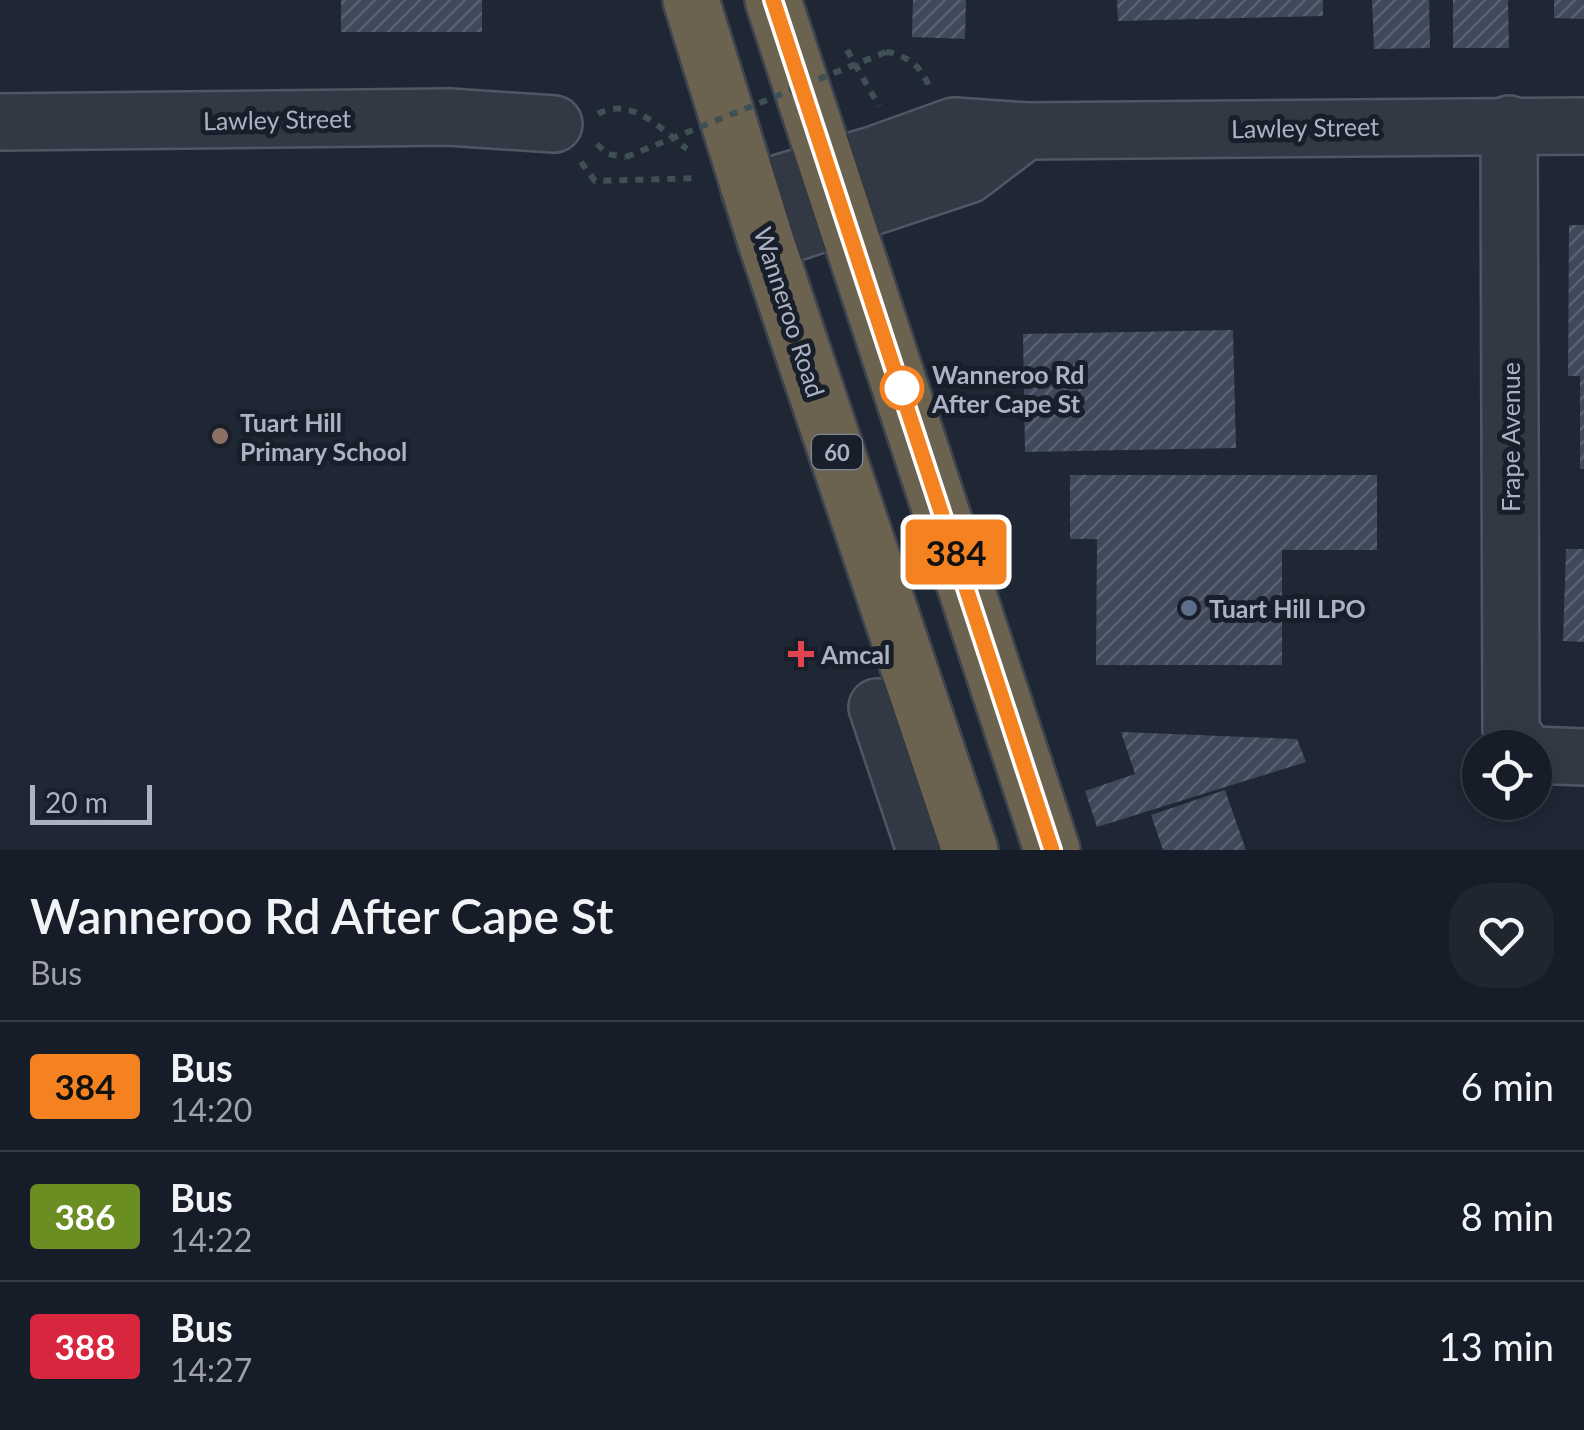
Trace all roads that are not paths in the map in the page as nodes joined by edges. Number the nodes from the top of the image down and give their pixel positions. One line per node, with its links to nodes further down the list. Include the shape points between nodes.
1 (691, 0): 8 (highway, Wanneroo Road / 60)
2 (773, 0): 7 (highway)
3 (0, 122): 6 (street, Lawley Street, via 449,117)
4 (1509, 124): 5 (street, Lawley Street); 7 (street, Lawley Street, via 1026,131 954,126 876,154); 12 (street, Frape Avenue)
5 (1584, 126)
6 (577, 128)
7 (835, 191): 8 (street, Lawley Street); 9 (highway)
8 (742, 202): 10 (highway, Wanneroo Road / 60)
9 (878, 315): 10 (highway, via 952,629 952,672 942,692); 11 (highway)
10 (900, 710): 15 (street, Wanneroo Road); 16 (highway, Wanneroo Road / 60)
11 (1013, 724): 17 (highway, via 992,736 984,754); 18 (highway)
12 (1512, 730)
13 (1552, 756): 14 (street)
14 (1584, 757)
15 (924, 850)
16 (970, 850)
17 (995, 850)
18 (1052, 850)

